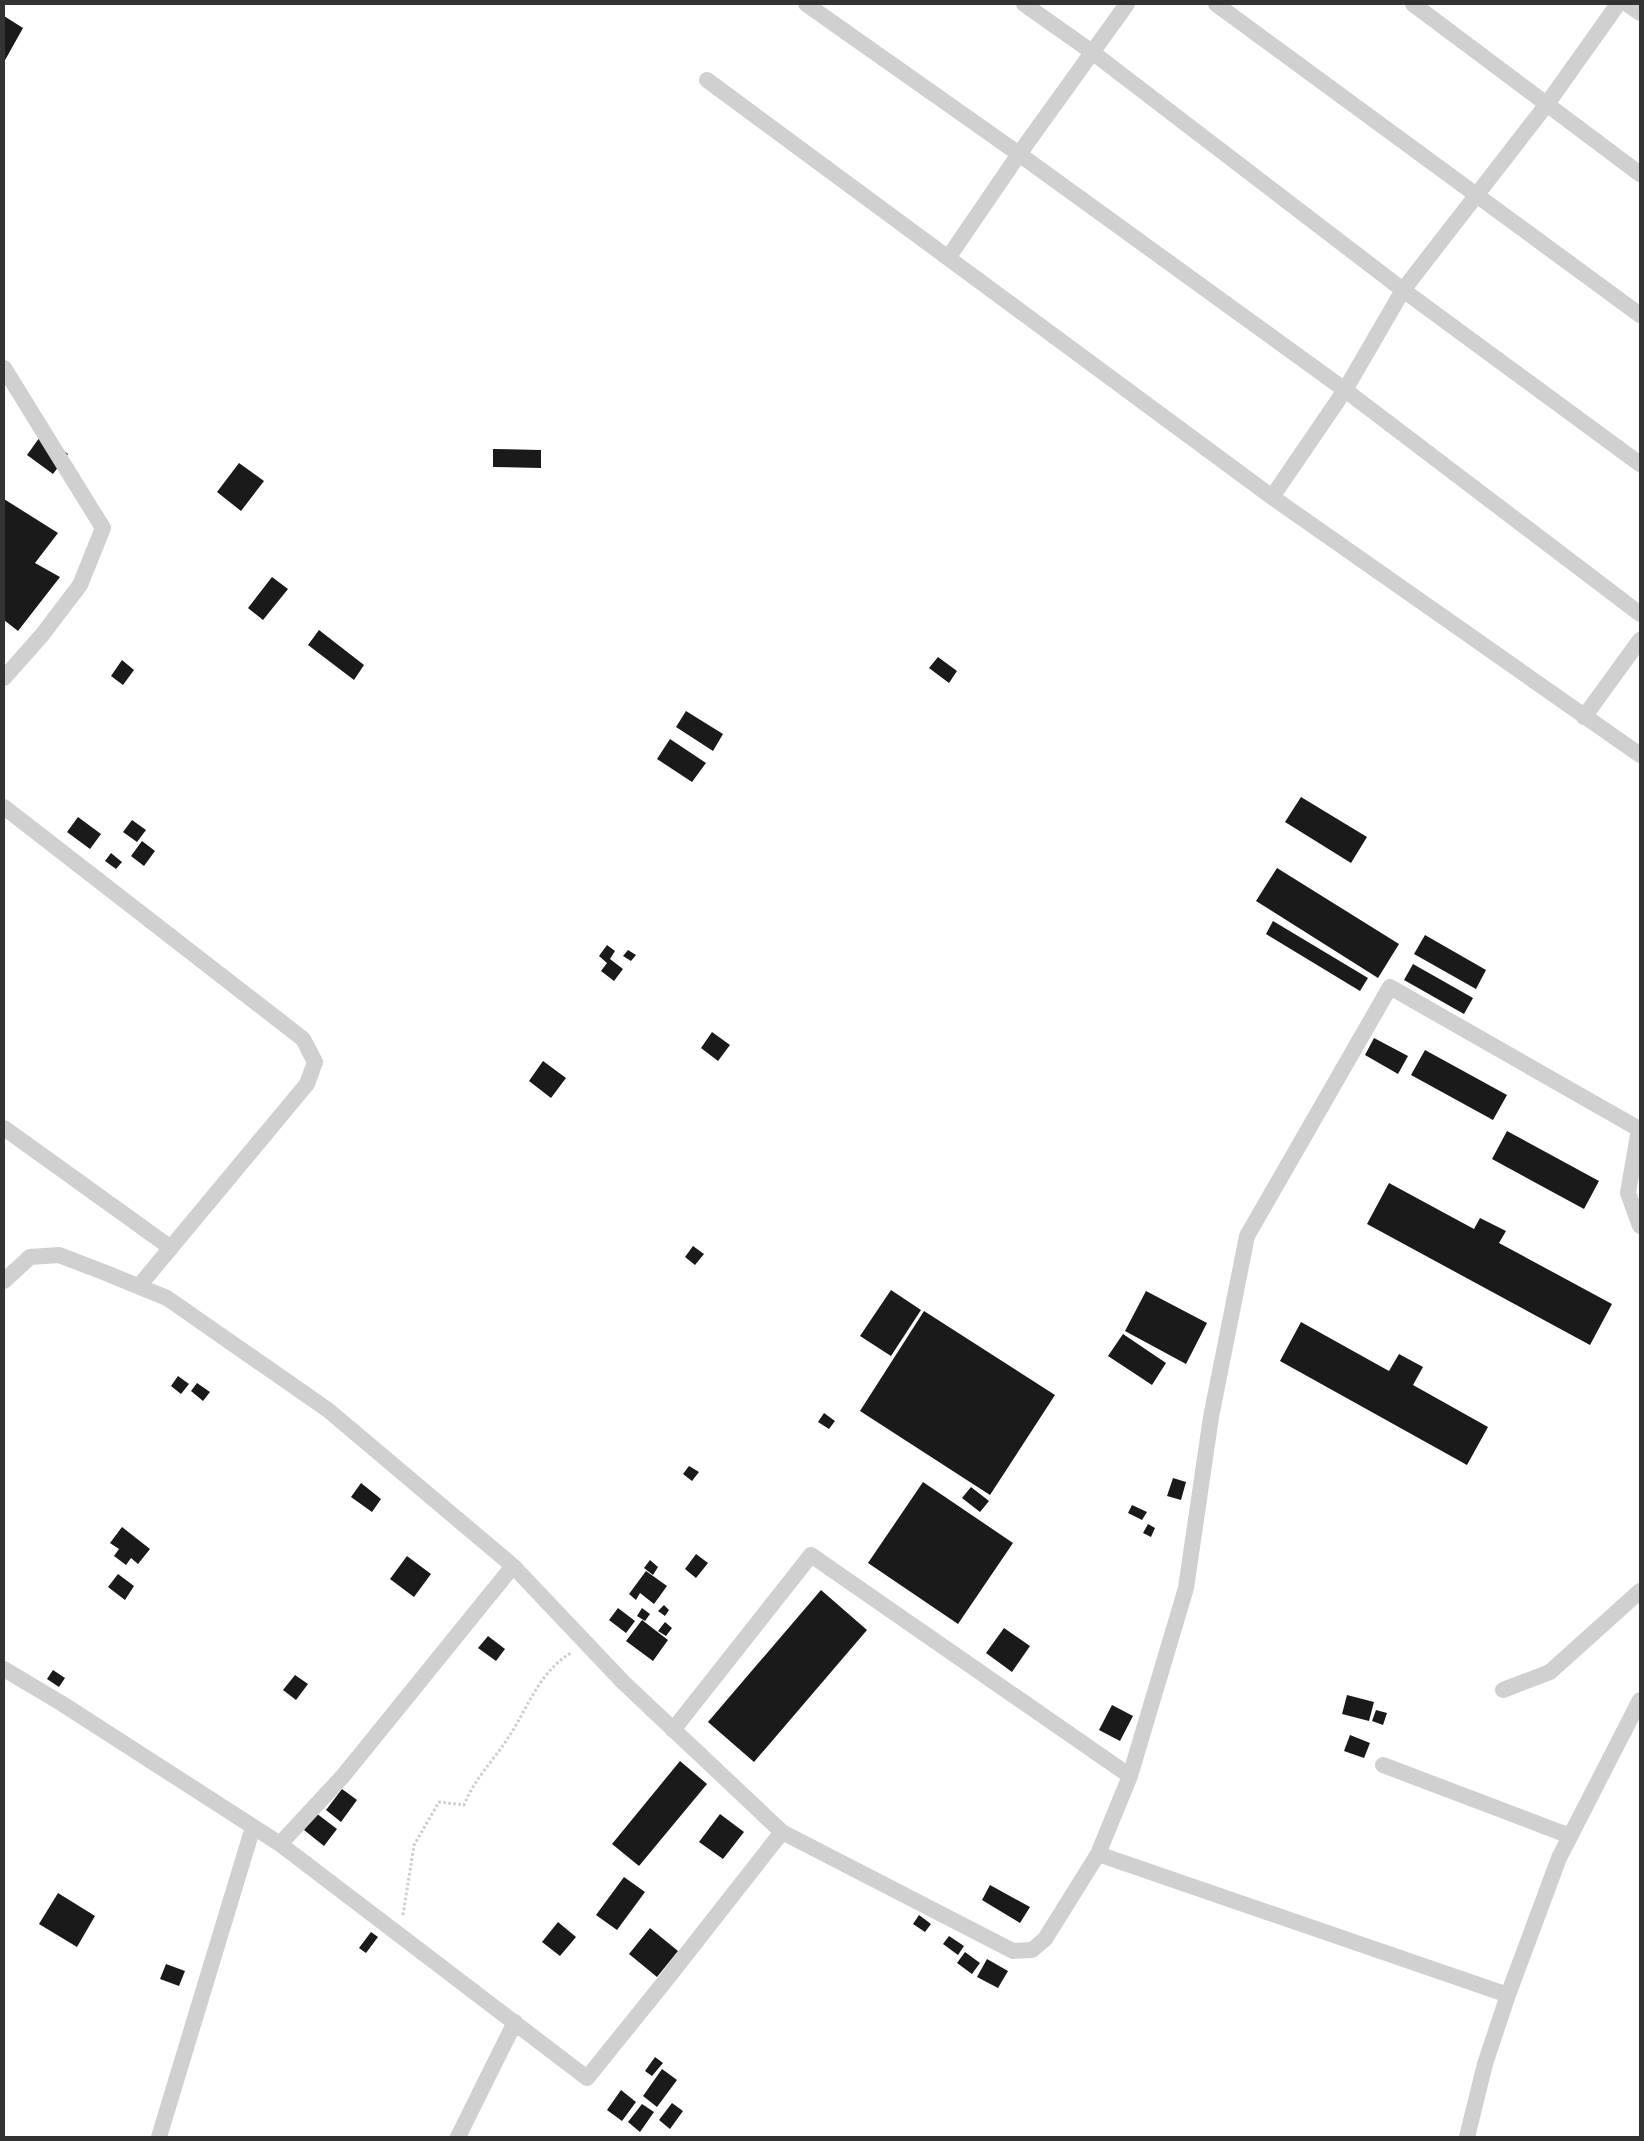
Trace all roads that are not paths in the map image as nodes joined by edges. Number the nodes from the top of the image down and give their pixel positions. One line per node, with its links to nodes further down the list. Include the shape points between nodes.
1 (806, 4): 12 (street)
2 (1024, 4): 9 (street)
3 (1127, 4): 9 (street)
4 (1216, 4): 14 (street)
5 (1414, 4): 11 (street)
6 (1618, 4): 11 (street)
7 (1627, 4): 8 (street)
8 (1640, 14)
9 (1092, 52): 12 (street); 16 (street)
10 (707, 80): 15 (street)
11 (1547, 104): 13 (street); 14 (street)
12 (1019, 154): 15 (street); 19 (street)
13 (1640, 174)
14 (1476, 195): 16 (street); 17 (street)
15 (948, 258): 21 (street)
16 (1403, 290): 19 (street); 20 (street)
17 (1640, 315)
18 (4, 368): 24 (street, via 103,528 80,585)
19 (1345, 390): 21 (street); 22 (street)
20 (1640, 464)
21 (1272, 497): 25 (street)
22 (1640, 614)
23 (1640, 640): 25 (street)
24 (4, 678)
25 (1584, 716): 26 (street)
26 (1640, 755)
27 (4, 807): 30 (street, via 303,1039 315,1062 307,1084)
28 (4, 1128): 30 (street)
29 (1640, 1226): 40 (street, via 1628,1193 1639,1129 1390,987 1247,1236 1211,1417 1186,1588)
30 (171, 1248): 32 (street)
31 (4, 1281): 32 (street, via 30,1257 59,1255)
32 (139, 1286): 33 (street, via 167,1298 328,1410)
33 (513, 1566): 38 (street); 44 (street, via 343,1776)
34 (1640, 1591): 36 (street, via 1550,1672)
35 (4, 1669): 41 (street)
36 (1503, 1690)
37 (1640, 1700): 43 (street)
38 (673, 1730): 40 (street, via 811,1555); 42 (street)
39 (1383, 1764): 43 (street)
40 (1130, 1776): 45 (street)
41 (253, 1827): 44 (street); 48 (street)
42 (782, 1832): 45 (street, via 1013,1951 1032,1950 1045,1940); 47 (street, via 587,2078)
43 (1570, 1836): 46 (street)
44 (280, 1844): 47 (street)
45 (1098, 1854): 46 (street)
46 (1508, 1995): 50 (street, via 1485,2064)
47 (515, 2022): 49 (street)
48 (159, 2137)
49 (458, 2137)
50 (1467, 2137)

